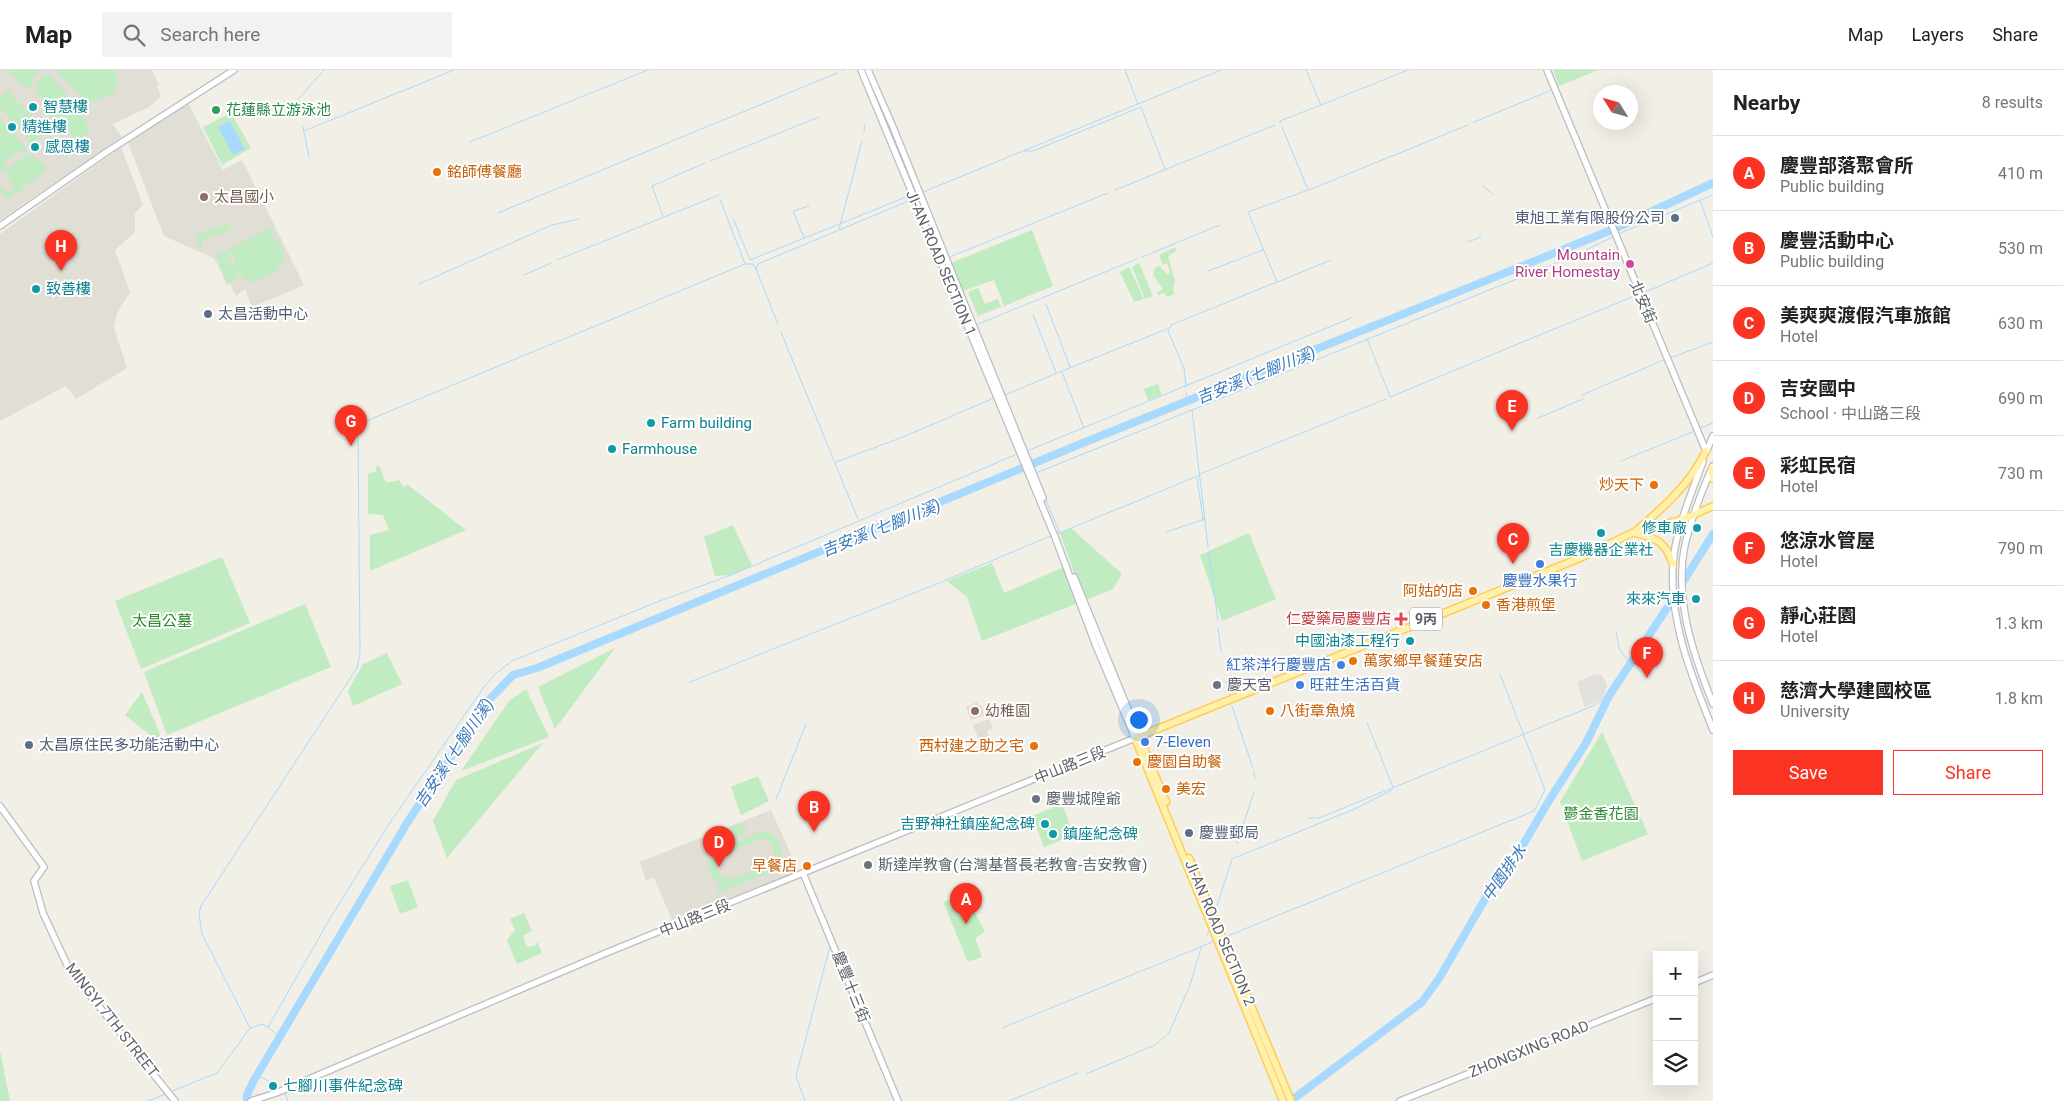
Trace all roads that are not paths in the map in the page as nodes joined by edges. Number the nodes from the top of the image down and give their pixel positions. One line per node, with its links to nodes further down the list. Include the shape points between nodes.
1 (234, 70): 5 (street)
2 (861, 70): 8 (street, JI-AN ROAD SECTION 1)
3 (868, 70): 8 (street, JI-AN ROAD SECTION 1)
4 (1547, 70): 7 (street, 北安街)
5 (0, 226)
6 (1713, 436): 7 (street)
7 (1706, 451): 13 (street); 14 (main road, via 1688,480 1664,507)
8 (1023, 455): 18 (street)
9 (1712, 468): 10 (main road); 12 (street)
10 (1713, 479)
11 (1713, 506): 12 (main road, 9丙)
12 (1695, 515): 13 (main road, 9丙); 16 (street, via 1685,546 1682,576 1685,614 1698,666)
13 (1684, 519): 14 (main road, 9丙); 15 (street)
14 (1634, 532): 15 (main road, via 1663,544); 18 (main road, 9丙, via 1580,558)
15 (1673, 564): 17 (street, via 1680,637 1689,671)
16 (1713, 704)
17 (1713, 730)
18 (1137, 737): 20 (street, 中山路三段); 27 (main road, JI-AN ROAD SECTION 2); 28 (main road, JI-AN ROAD SECTION 2)
19 (0, 806): 25 (street, MINGYI 7TH STREET, via 44,867 34,880 43,912 68,969)
20 (803, 873): 24 (street, 中山路三段); 26 (street, 慶豐十三街)
21 (1713, 975): 22 (street)
22 (1698, 981)
23 (1653, 1000): 29 (street, ZHONGXING ROAD)
24 (254, 1100)
25 (175, 1101)
26 (898, 1101)
27 (1283, 1101)
28 (1291, 1101)
29 (1400, 1101)

